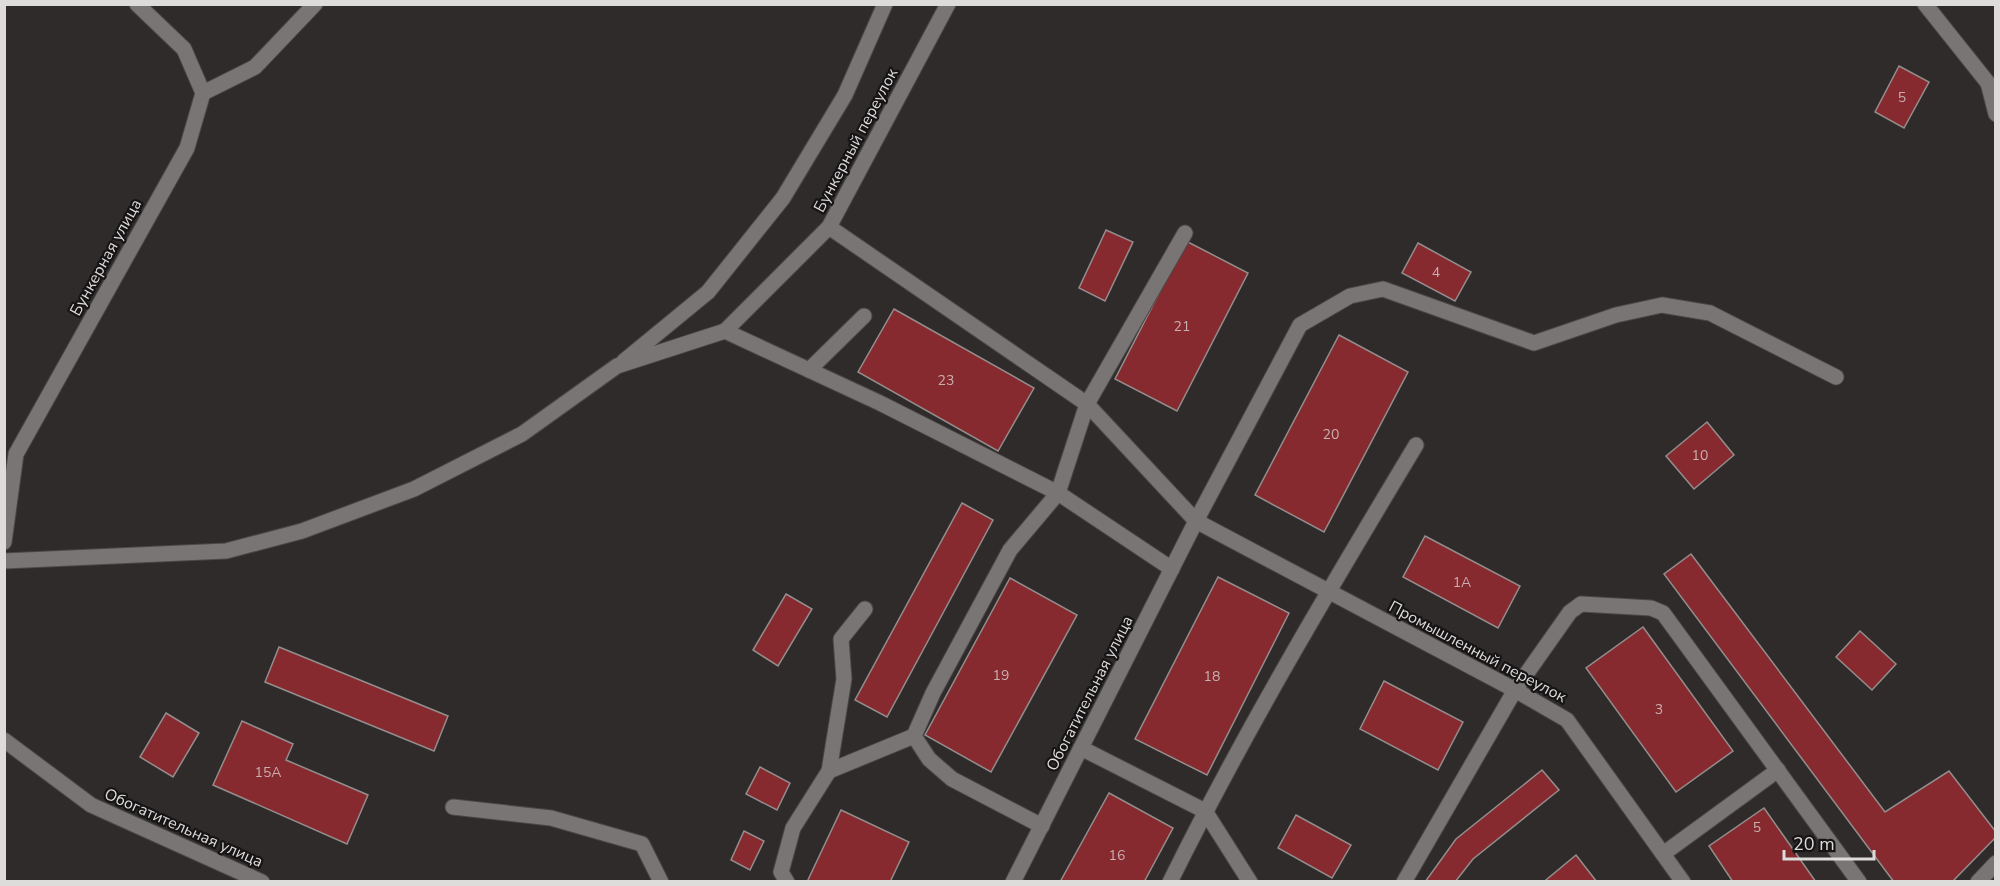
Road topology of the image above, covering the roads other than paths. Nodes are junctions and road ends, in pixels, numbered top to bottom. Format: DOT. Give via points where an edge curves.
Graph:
graph roads {
  1 [pos="137,4"];
  2 [pos="315,4"];
  3 [pos="885,4"];
  4 [pos="948,4"];
  5 [pos="1925,4"];
  6 [pos="1992,88"];
  7 [pos="203,93"];
  8 [pos="1995,114"];
  9 [pos="829,227"];
  10 [pos="1185,233"];
  11 [pos="864,316"];
  12 [pos="725,331"];
  13 [pos="617,366"];
  14 [pos="809,370"];
  15 [pos="1836,377"];
  16 [pos="1087,404"];
  17 [pos="1416,445"];
  18 [pos="1059,493"];
  19 [pos="1196,521"];
  20 [pos="4,542"];
  21 [pos="4,561"];
  22 [pos="1172,569"];
  23 [pos="1328,592"];
  24 [pos="865,609"];
  25 [pos="1515,690"];
  26 [pos="915,736"];
  27 [pos="4,740"];
  28 [pos="1081,748"];
  29 [pos="1778,770"];
  30 [pos="829,771"];
  31 [pos="453,807"];
  32 [pos="1205,811"];
  33 [pos="1042,826"];
  34 [pos="1663,854"];
  35 [pos="1995,862"];
  36 [pos="262,882"];
  37 [pos="661,882"];
  38 [pos="787,882"];
  39 [pos="1013,882"];
  40 [pos="1170,882"];
  41 [pos="1250,882"];
  42 [pos="1404,882"];
  43 [pos="1683,882"];
  44 [pos="1858,882"];
  45 [pos="1978,882"];
  1 -- 7 [label="street" via="184,49"];
  2 -- 7 [label="street" via="255,67"];
  3 -- 13 [label="street" via="845,95 783,198 708,292"];
  4 -- 9 [label="street, Бункерный переулок"];
  5 -- 6 [label="street"];
  6 -- 8 [label="street"];
  7 -- 20 [label="street, Бункерная улица" via="187,148 16,454"];
  9 -- 12 [label="street, Бункерный переулок"];
  9 -- 16 [label="street, Промышленный переулок"];
  10 -- 16 [label="street"];
  11 -- 14 [label="street"];
  12 -- 13 [label="street"];
  12 -- 14 [label="street"];
  13 -- 21 [label="street" via="522,434 414,489 302,531 226,551"];
  14 -- 18 [label="street"];
  15 -- 19 [label="street, Обогатительная улица" via="1710,313 1662,305 1616,315 1534,343 1383,289 1350,296 1300,325"];
  16 -- 18 [label="street"];
  16 -- 19 [label="street, Промышленный переулок"];
  17 -- 23 [label="street"];
  18 -- 22 [label="street"];
  18 -- 26 [label="street" via="1010,550 933,693"];
  19 -- 22 [label="street, Обогатительная улица"];
  19 -- 23 [label="street, Промышленный переулок"];
  22 -- 28 [label="street, Обогатительная улица"];
  23 -- 25 [label="street, Промышленный переулок"];
  23 -- 32 [label="street"];
  24 -- 30 [label="street" via="841,639 844,679"];
  25 -- 29 [label="street" via="1570,612 1581,604 1651,608 1663,613"];
  25 -- 34 [label="street, Промышленный переулок" via="1566,720"];
  25 -- 42 [label="street"];
  26 -- 30 [label="street"];
  26 -- 33 [label="street" via="928,759 952,779"];
  27 -- 36 [label="street, Обогатительная улица" via="91,805"];
  28 -- 32 [label="street"];
  28 -- 33 [label="street, Обогатительная улица"];
  29 -- 34 [label="street"];
  29 -- 44 [label="street"];
  30 -- 38 [label="street" via="793,828 781,872"];
  31 -- 37 [label="street" via="551,818 642,843"];
  32 -- 40 [label="street"];
  32 -- 41 [label="street"];
  33 -- 39 [label="street, Обогатительная улица"];
  34 -- 43 [label="street, Промышленный переулок"];
  35 -- 45 [label="street"];
}
